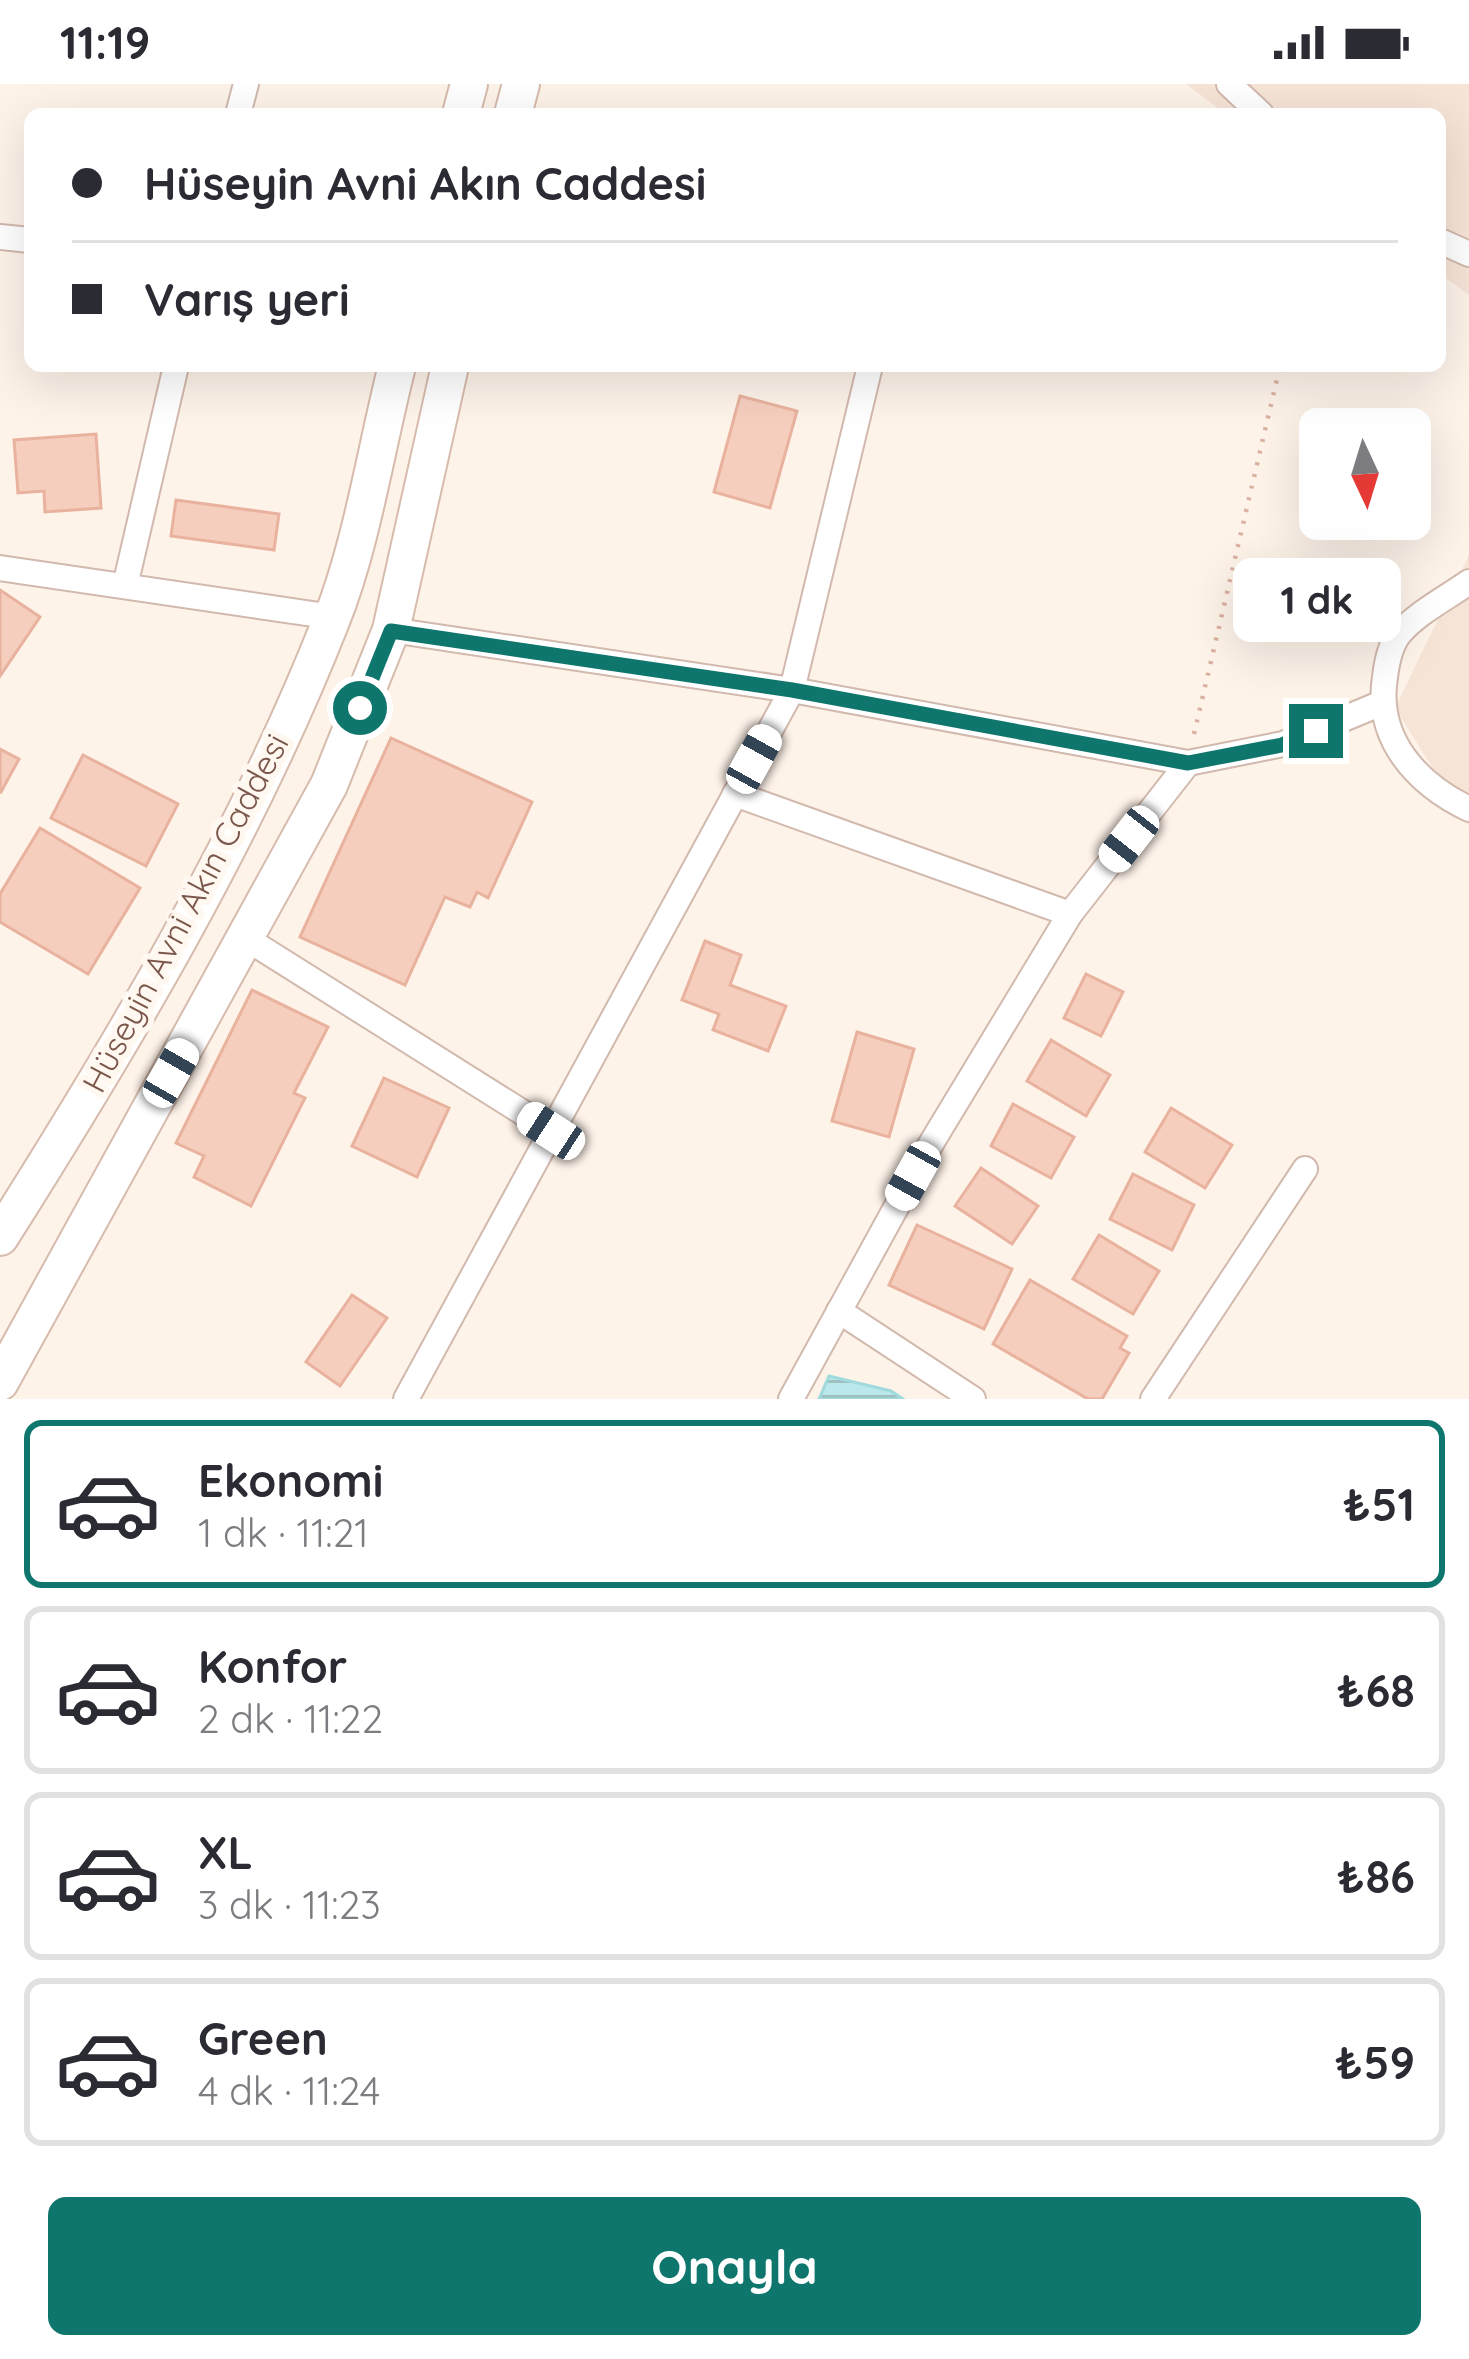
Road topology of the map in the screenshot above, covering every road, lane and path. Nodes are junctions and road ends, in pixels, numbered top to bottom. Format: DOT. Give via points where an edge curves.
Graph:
graph roads {
  1 [pos="1228,84"];
  2 [pos="1254,108"];
  3 [pos="175,372"];
  4 [pos="395,372"];
  5 [pos="449,372"];
  6 [pos="869,372"];
  7 [pos="1279,372"];
  8 [pos="0,568"];
  9 [pos="1469,582"];
  10 [pos="124,586"];
  11 [pos="333,616"];
  12 [pos="391,631"];
  13 [pos="792,690"];
  14 [pos="1382,703"];
  15 [pos="1188,763"];
  16 [pos="735,794"];
  17 [pos="1469,809"];
  18 [pos="1070,914"];
  19 [pos="247,939"];
  20 [pos="551,1131"];
  21 [pos="1305,1168"];
  22 [pos="0,1237"];
  23 [pos="839,1311"];
  24 [pos="0,1382"];
  25 [pos="406,1399"];
  26 [pos="791,1399"];
  27 [pos="973,1399"];
  28 [pos="1153,1399"];
  1 -- 2 [label="street"];
  3 -- 10 [label="street"];
  4 -- 11 [label="main road, Hüseyin Avni Akın Caddesi"];
  5 -- 12 [label="main road, Hüseyin Avni Akın Caddesi"];
  6 -- 13 [label="street"];
  7 -- 15 [label="path"];
  8 -- 10 [label="street"];
  9 -- 14 [label="street" via="1401,632 1389,652"];
  10 -- 11 [label="street"];
  11 -- 22 [label="main road, Hüseyin Avni Akın Caddesi" via="247,811"];
  12 -- 13 [label="street"];
  12 -- 19 [label="main road, Hüseyin Avni Akın Caddesi" via="329,785"];
  13 -- 15 [label="street"];
  13 -- 16 [label="street"];
  14 -- 15 [label="street" via="1282,745"];
  14 -- 17 [label="street" via="1413,771"];
  15 -- 18 [label="street"];
  16 -- 18 [label="street"];
  16 -- 20 [label="street"];
  18 -- 23 [label="street"];
  19 -- 20 [label="street"];
  19 -- 24 [label="main road, Hüseyin Avni Akın Caddesi"];
  20 -- 25 [label="street"];
  21 -- 28 [label="street"];
  23 -- 26 [label="street"];
  23 -- 27 [label="street"];
}
